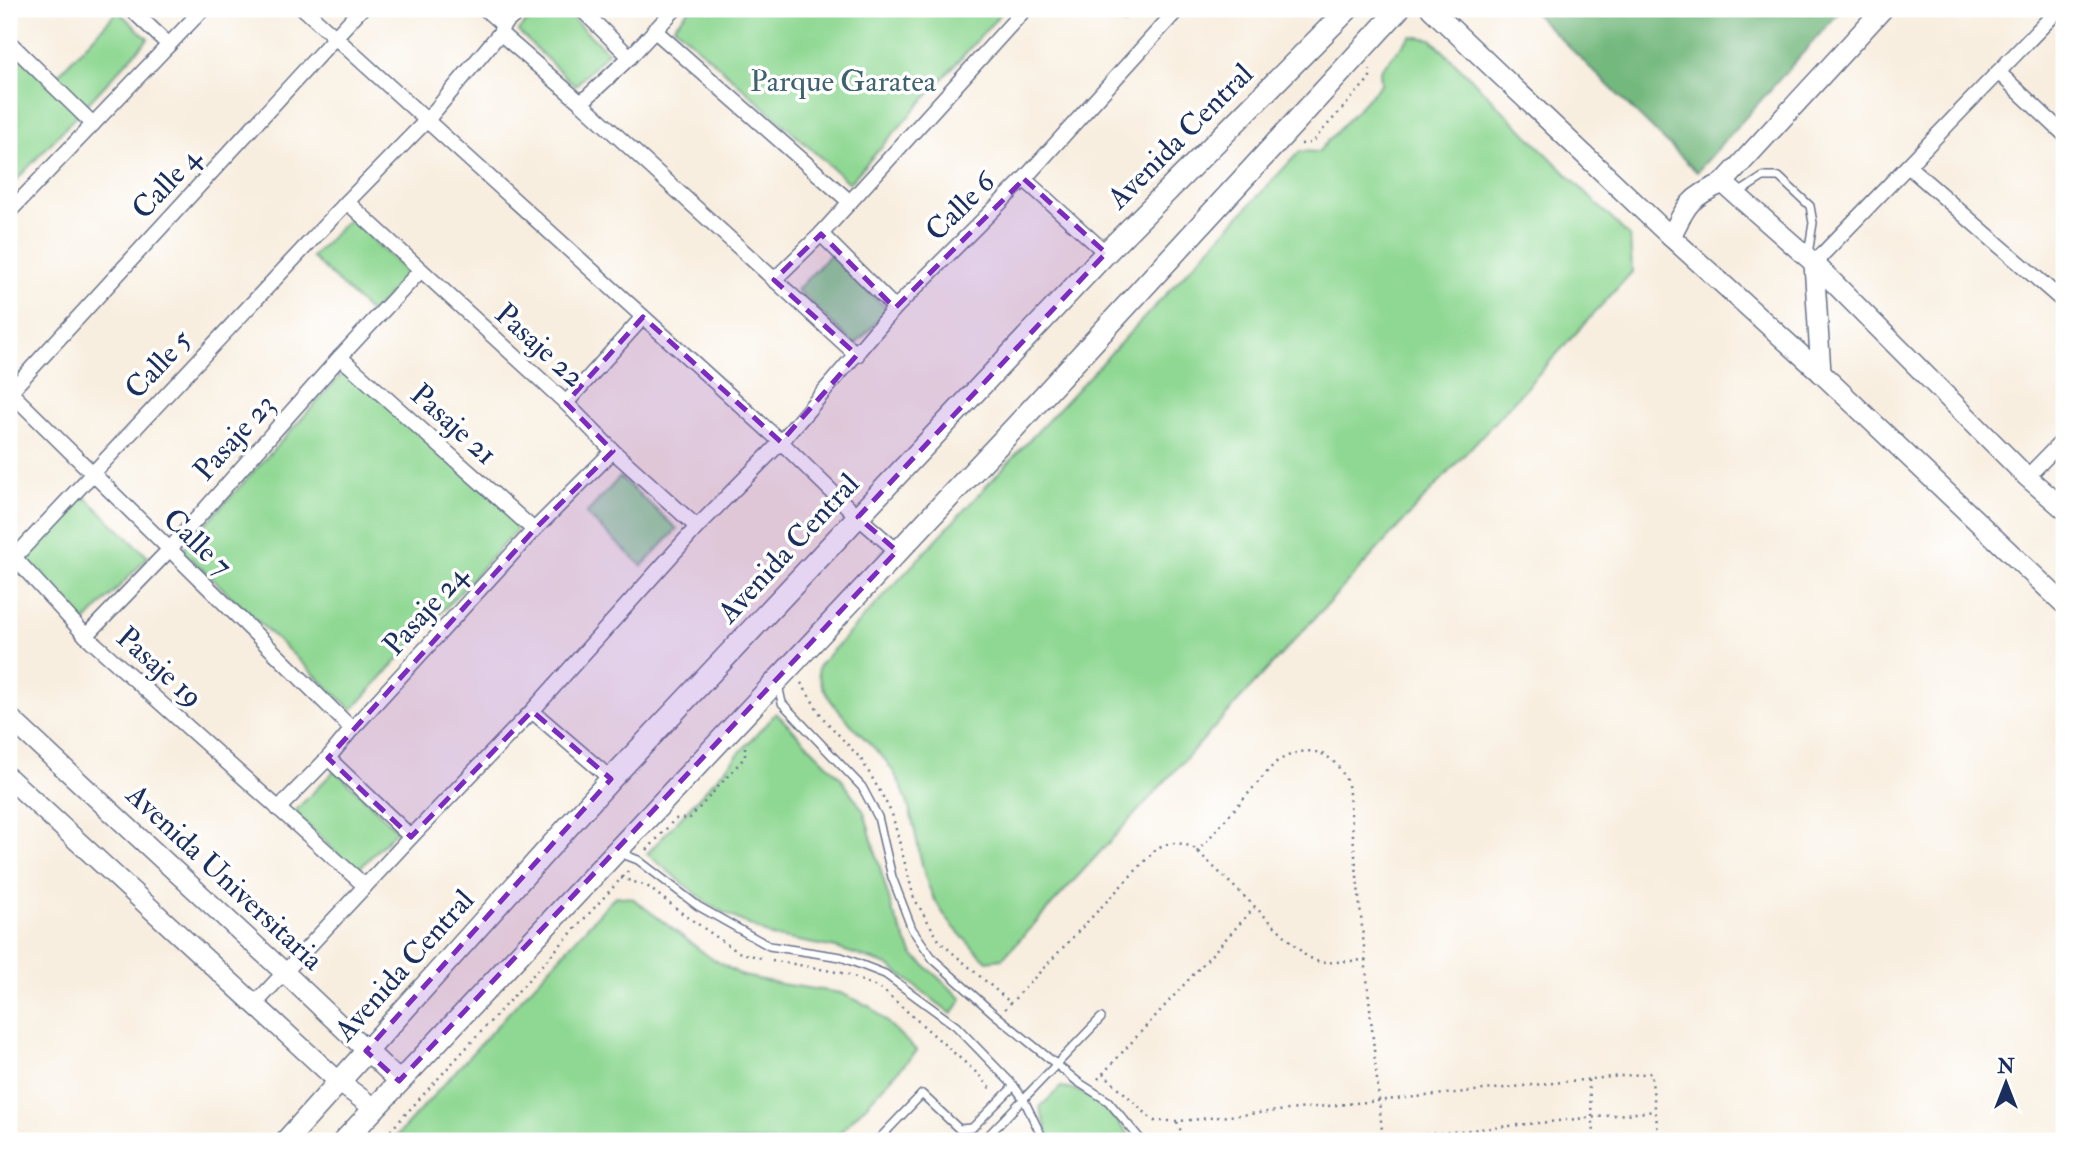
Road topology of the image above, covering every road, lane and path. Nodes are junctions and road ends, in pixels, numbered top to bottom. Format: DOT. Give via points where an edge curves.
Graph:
graph roads {
  1 [pos="131,9"];
  2 [pos="203,9"];
  3 [pos="304,9"];
  4 [pos="361,9"];
  5 [pos="485,9"];
  6 [pos="522,9"];
  7 [pos="581,9"];
  8 [pos="675,9"];
  9 [pos="1025,9"];
  10 [pos="1178,9"];
  11 [pos="1348,9"];
  12 [pos="1399,9"];
  13 [pos="1431,9"];
  14 [pos="1883,9"];
  15 [pos="2061,11"];
  16 [pos="502,29"];
  17 [pos="654,30"];
  18 [pos="335,38"];
  19 [pos="9,42"];
  20 [pos="169,45"];
  21 [pos="630,57"];
  22 [pos="1998,72"];
  23 [pos="581,103"];
  24 [pos="428,119"];
  25 [pos="93,124"];
  26 [pos="2064,134"];
  27 [pos="1908,166"];
  28 [pos="1024,178"];
  29 [pos="1730,188"];
  30 [pos="347,202"];
  31 [pos="850,202"];
  32 [pos="9,212"];
  33 [pos="821,234"];
  34 [pos="1671,237"];
  35 [pos="1106,253"];
  36 [pos="1811,260"];
  37 [pos="420,271"];
  38 [pos="774,280"];
  39 [pos="2064,302"];
  40 [pos="895,308"];
  41 [pos="643,317"];
  42 [pos="857,355"];
  43 [pos="340,357"];
  44 [pos="1821,373"];
  45 [pos="9,392"];
  46 [pos="566,403"];
  47 [pos="2064,439"];
  48 [pos="781,442"];
  49 [pos="614,451"];
  50 [pos="91,474"];
  51 [pos="2027,477"];
  52 [pos="2064,509"];
  53 [pos="858,517"];
  54 [pos="698,527"];
  55 [pos="534,530"];
  56 [pos="169,550"];
  57 [pos="897,551"];
  58 [pos="11,560"];
  59 [pos="2064,604"];
  60 [pos="86,636"];
  61 [pos="776,681"];
  62 [pos="799,681"];
  63 [pos="532,711"];
  64 [pos="9,717"];
  65 [pos="352,729"];
  66 [pos="328,758"];
  67 [pos="9,778"];
  68 [pos="611,779"];
  69 [pos="278,809"];
  70 [pos="411,837"];
  71 [pos="617,852"];
  72 [pos="1198,852"];
  73 [pos="621,878"];
  74 [pos="365,886"];
  75 [pos="1255,907"];
  76 [pos="1365,960"];
  77 [pos="284,972"];
  78 [pos="1011,1003"];
  79 [pos="254,1005"];
  80 [pos="998,1017"];
  81 [pos="1101,1018"];
  82 [pos="366,1051"];
  83 [pos="1056,1064"];
  84 [pos="1103,1073"];
  85 [pos="1588,1080"];
  86 [pos="399,1081"];
  87 [pos="339,1082"];
  88 [pos="1014,1086"];
  89 [pos="1089,1089"];
  90 [pos="1023,1098"];
  91 [pos="1000,1100"];
  92 [pos="1379,1101"];
  93 [pos="374,1108"];
  94 [pos="1655,1111"];
  95 [pos="1592,1118"];
  96 [pos="1177,1121"];
  97 [pos="1383,1140"];
  98 [pos="286,1141"];
  99 [pos="344,1141"];
  100 [pos="877,1141"];
  101 [pos="983,1141"];
  102 [pos="1044,1141"];
  103 [pos="1142,1141"];
  104 [pos="1185,1141"];
  105 [pos="1363,1141"];
  106 [pos="1595,1141"];
  107 [pos="1659,1141"];
  1 -- 20 [label="street"];
  2 -- 20 [label="street"];
  3 -- 18 [label="street"];
  4 -- 18 [label="street, Calle 4"];
  5 -- 16 [label="street"];
  6 -- 16 [label="street, Calle 5"];
  7 -- 21 [label="street"];
  8 -- 17 [label="street"];
  9 -- 31 [label="street"];
  10 -- 28 [label="street, Calle 6"];
  11 -- 35 [label="main road, Avenida Central"];
  12 -- 57 [label="main road"];
  13 -- 34 [label="main road"];
  14 -- 29 [label="main road"];
  15 -- 22 [label="street"];
  16 -- 23 [label="street"];
  16 -- 24 [label="street, Calle 5"];
  17 -- 21 [label="street"];
  17 -- 31 [label="street"];
  18 -- 24 [label="street"];
  18 -- 45 [label="street, Calle 4"];
  19 -- 25 [label="street"];
  20 -- 25 [label="street"];
  21 -- 23 [label="street"];
  22 -- 26 [label="street"];
  22 -- 27 [label="street"];
  23 -- 38 [label="street"];
  24 -- 30 [label="street, Calle 5"];
  24 -- 41 [label="street"];
  25 -- 32 [label="street"];
  27 -- 36 [label="street"];
  27 -- 39 [label="street"];
  28 -- 35 [label="street"];
  28 -- 40 [label="street, Calle 6"];
  29 -- 34 [label="main road" via="1700,192"];
  29 -- 36 [label="main road"];
  29 -- 36 [label="lane" via="1763,177 1779,177 1810,205"];
  30 -- 37 [label="street, Pasaje 22"];
  30 -- 50 [label="street, Calle 5"];
  31 -- 33 [label="street"];
  33 -- 38 [label="street"];
  33 -- 40 [label="street"];
  34 -- 44 [label="main road"];
  35 -- 53 [label="main road, Avenida Central"];
  36 -- 44 [label="main road"];
  36 -- 51 [label="main road"];
  37 -- 43 [label="street, Pasaje 23"];
  37 -- 46 [label="street, Pasaje 22"];
  38 -- 42 [label="street"];
  40 -- 42 [label="street, Calle 6"];
  41 -- 46 [label="street"];
  41 -- 48 [label="street"];
  42 -- 48 [label="street, Calle 6"];
  43 -- 55 [label="street, Pasaje 21"];
  43 -- 56 [label="street, Pasaje 23"];
  44 -- 59 [label="main road"];
  45 -- 50 [label="street, Calle 7"];
  46 -- 49 [label="street, Pasaje 22"];
  47 -- 51 [label="street"];
  48 -- 53 [label="street"];
  48 -- 54 [label="street, Calle 6"];
  49 -- 54 [label="street, Pasaje 22"];
  49 -- 55 [label="street, Pasaje 24"];
  50 -- 56 [label="street, Calle 7"];
  50 -- 58 [label="street, Calle 5"];
  51 -- 52 [label="main road"];
  53 -- 57 [label="street"];
  53 -- 68 [label="main road, Avenida Central"];
  54 -- 63 [label="street, Calle 6"];
  55 -- 65 [label="street, Pasaje 24"];
  56 -- 60 [label="street, Pasaje 23"];
  56 -- 65 [label="street, Calle 7"];
  57 -- 61 [label="main road"];
  58 -- 60 [label="street, Pasaje 19"];
  60 -- 69 [label="street, Pasaje 19"];
  61 -- 71 [label="main road"];
  61 -- 80 [label="lane" via="782,703 862,787 878,817 892,877 912,929 933,960"];
  62 -- 78 [label="path" via="823,718 861,759 881,793 892,814 914,898 940,942"];
  63 -- 68 [label="street"];
  63 -- 70 [label="street, Calle 6"];
  64 -- 77 [label="main road, Avenida Universitaria"];
  65 -- 66 [label="street, Pasaje 24"];
  66 -- 69 [label="street, Pasaje 24"];
  66 -- 70 [label="street"];
  67 -- 79 [label="main road"];
  68 -- 82 [label="main road, Avenida Central"];
  69 -- 74 [label="street, Pasaje 19"];
  70 -- 74 [label="street, Calle 6"];
  71 -- 86 [label="main road"];
  71 -- 88 [label="lane" via="638,860 698,906 769,946 841,957 885,974 956,1026"];
  72 -- 75 [label="path"];
  72 -- 76 [label="path" via="1275,763 1303,750 1332,759 1348,785"];
  72 -- 78 [label="path" via="1169,842 1157,848"];
  73 -- 91 [label="path" via="647,886 738,952 847,974 883,990 979,1075"];
  74 -- 77 [label="street, Calle 6"];
  75 -- 76 [label="path" via="1306,956 1321,962"];
  75 -- 84 [label="path"];
  76 -- 92 [label="path"];
  77 -- 79 [label="street, Calle 6"];
  77 -- 82 [label="main road, Avenida Universitaria"];
  78 -- 80 [label="path"];
  79 -- 87 [label="main road"];
  80 -- 83 [label="lane"];
  81 -- 83 [label="lane"];
  82 -- 86 [label="main road, Avenida Universitaria"];
  82 -- 87 [label="main road, Avenida Central"];
  83 -- 89 [label="lane"];
  83 -- 90 [label="lane"];
  84 -- 89 [label="path"];
  84 -- 96 [label="path" via="1154,1121"];
  85 -- 92 [label="path"];
  85 -- 94 [label="path" via="1651,1073"];
  85 -- 95 [label="path"];
  86 -- 93 [label="main road"];
  87 -- 93 [label="main road"];
  87 -- 98 [label="main road, Avenida Central"];
  88 -- 90 [label="lane"];
  88 -- 91 [label="lane"];
  89 -- 103 [label="lane" via="1108,1101"];
  90 -- 101 [label="lane"];
  90 -- 102 [label="lane"];
  91 -- 100 [label="lane" via="972,1128 959,1129 922,1094"];
  92 -- 96 [label="path"];
  92 -- 97 [label="path"];
  93 -- 99 [label="main road"];
  94 -- 95 [label="path"];
  94 -- 107 [label="path"];
  95 -- 97 [label="path"];
  95 -- 106 [label="path"];
  96 -- 104 [label="path"];
  97 -- 105 [label="path"];
}
